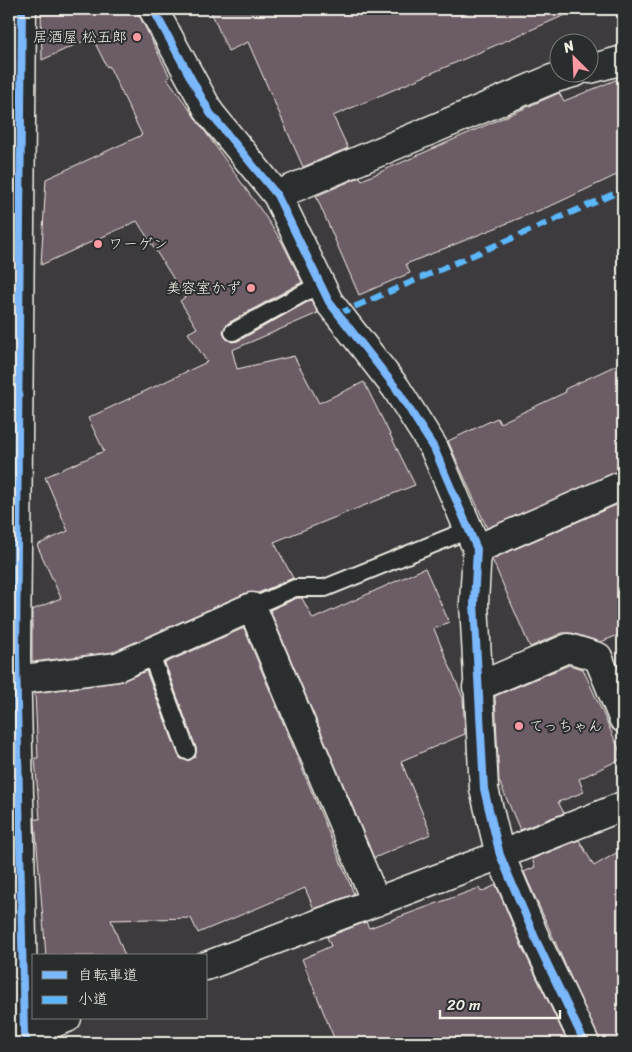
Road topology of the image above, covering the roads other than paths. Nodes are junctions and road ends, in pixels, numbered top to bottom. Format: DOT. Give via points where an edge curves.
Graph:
graph roads {
  1 [pos="22,9"];
  2 [pos="153,9"];
  3 [pos="623,60"];
  4 [pos="600,66"];
  5 [pos="550,80"];
  6 [pos="14,181"];
  7 [pos="277,195"];
  8 [pos="14,278"];
  9 [pos="320,284"];
  10 [pos="233,332"];
  11 [pos="623,485"];
  12 [pos="473,540"];
  13 [pos="252,607"];
  14 [pos="150,652"];
  15 [pos="14,663"];
  16 [pos="477,687"];
  17 [pos="623,718"];
  18 [pos="188,751"];
  19 [pos="623,806"];
  20 [pos="500,855"];
  21 [pos="376,902"];
  22 [pos="208,965"];
  23 [pos="63,1020"];
  24 [pos="20,1039"];
  25 [pos="585,1043"];
  1 -- 6 [label="street"];
  2 -- 7 [label="street" via="210,113"];
  3 -- 4 [label="street"];
  5 -- 7 [label="street"];
  6 -- 8 [label="street"];
  7 -- 9 [label="street"];
  8 -- 15 [label="street"];
  9 -- 10 [label="lane"];
  9 -- 12 [label="street" via="329,302 396,388 434,448"];
  11 -- 12 [label="street"];
  12 -- 13 [label="lane" via="325,588 295,588"];
  12 -- 16 [label="street"];
  13 -- 14 [label="street"];
  13 -- 21 [label="street"];
  14 -- 15 [label="street" via="117,666"];
  14 -- 18 [label="lane"];
  15 -- 24 [label="street"];
  16 -- 17 [label="street" via="568,648 598,657"];
  16 -- 20 [label="street" via="484,789"];
  19 -- 20 [label="street"];
  20 -- 21 [label="street"];
  20 -- 25 [label="street"];
  21 -- 22 [label="street"];
  23 -- 24 [label="street"];
}
